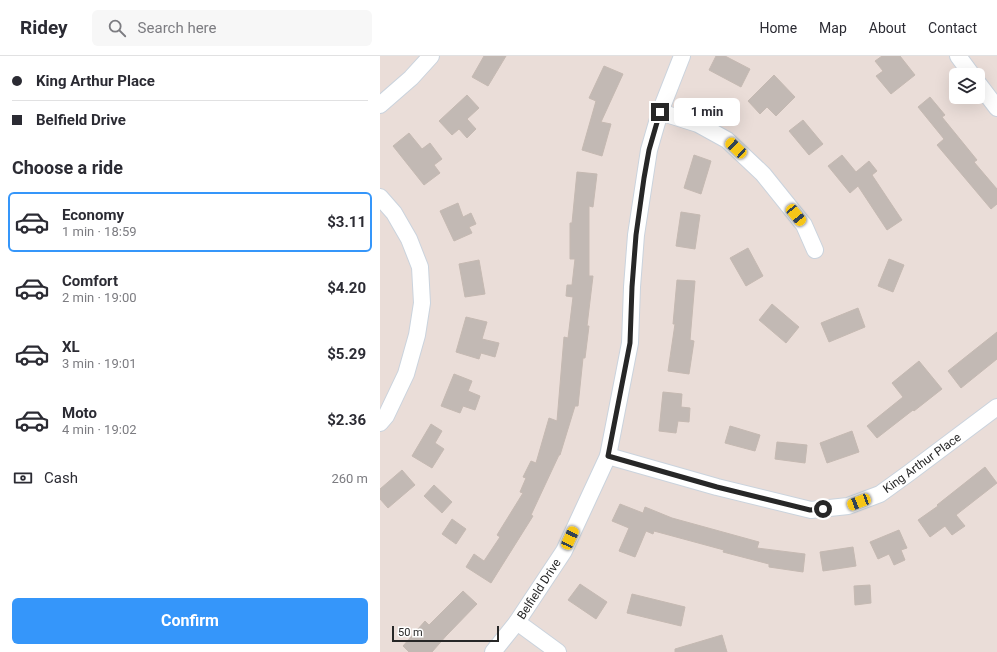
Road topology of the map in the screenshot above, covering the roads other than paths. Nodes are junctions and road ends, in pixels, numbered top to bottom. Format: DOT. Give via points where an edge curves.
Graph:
graph roads {
  1 [pos="431,56"];
  2 [pos="682,56"];
  3 [pos="958,56"];
  4 [pos="967,68"];
  5 [pos="985,92"];
  6 [pos="380,105"];
  7 [pos="997,108"];
  8 [pos="660,112"];
  9 [pos="380,197"];
  10 [pos="815,250"];
  11 [pos="997,408"];
  12 [pos="380,423"];
  13 [pos="608,456"];
  14 [pos="517,622"];
  15 [pos="493,652"];
  16 [pos="558,652"];
  1 -- 6 [label="street" via="411,78"];
  2 -- 8 [label="street, Belfield Drive"];
  3 -- 4 [label="street"];
  5 -- 7 [label="street"];
  8 -- 10 [label="street" via="698,124 727,140 763,174 804,225"];
  8 -- 13 [label="street, Belfield Drive" via="647,158 636,235 630,343"];
  9 -- 12 [label="street" via="394,212 418,260 422,303 417,335 406,374 386,416"];
  11 -- 13 [label="street, King Arthur Place" via="880,494 848,506 810,510"];
  13 -- 14 [label="street, Belfield Drive" via="564,551"];
  14 -- 15 [label="street, Belfield Drive"];
  14 -- 16 [label="street"];
}
